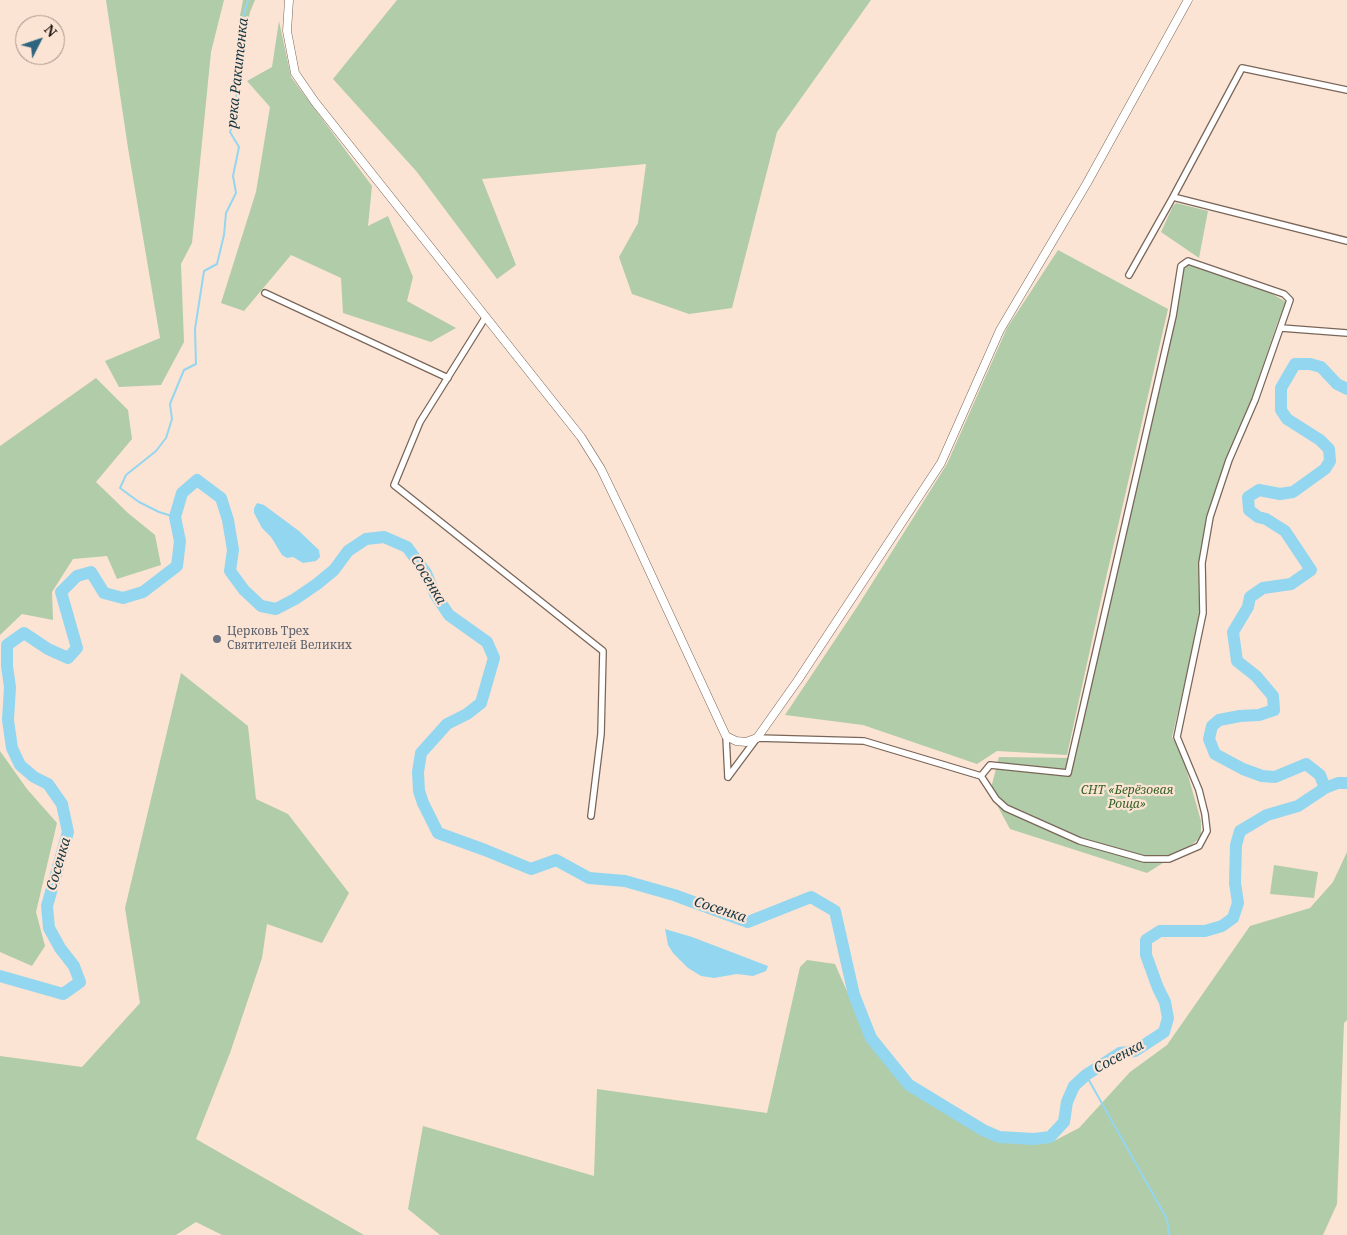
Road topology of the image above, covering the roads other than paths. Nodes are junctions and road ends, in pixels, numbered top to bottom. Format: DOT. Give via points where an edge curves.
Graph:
graph roads {
  1 [pos="289,0"];
  2 [pos="1188,0"];
  3 [pos="1347,90"];
  4 [pos="1173,197"];
  5 [pos="1347,241"];
  6 [pos="1129,275"];
  7 [pos="266,293"];
  8 [pos="485,318"];
  9 [pos="1281,328"];
  10 [pos="1347,333"];
  11 [pos="448,378"];
  12 [pos="726,736"];
  13 [pos="757,738"];
  14 [pos="981,776"];
  15 [pos="591,816"];
  1 -- 8 [label="street" via="287,31 295,73"];
  2 -- 13 [label="street" via="1087,183 1000,330 941,463"];
  3 -- 4 [label="street" via="1242,68"];
  4 -- 5 [label="street"];
  4 -- 6 [label="street"];
  7 -- 11 [label="street"];
  8 -- 11 [label="street"];
  8 -- 12 [label="street" via="581,437 601,469"];
  9 -- 10 [label="street"];
  9 -- 14 [label="street" via="1290,300 1284,294 1188,261 1181,266 1173,316 1068,773 990,765"];
  9 -- 14 [label="street" via="1255,400 1228,460 1210,517 1202,563 1202,613 1177,737 1199,790 1205,814 1207,831 1199,846 1169,859 1144,859 1080,841 1006,808"];
  11 -- 15 [label="street" via="420,422 394,485 603,651 600,734"];
  12 -- 13 [label="street" via="746,742"];
  12 -- 13 [label="street" via="728,777"];
  13 -- 14 [label="street" via="864,741"];
}
